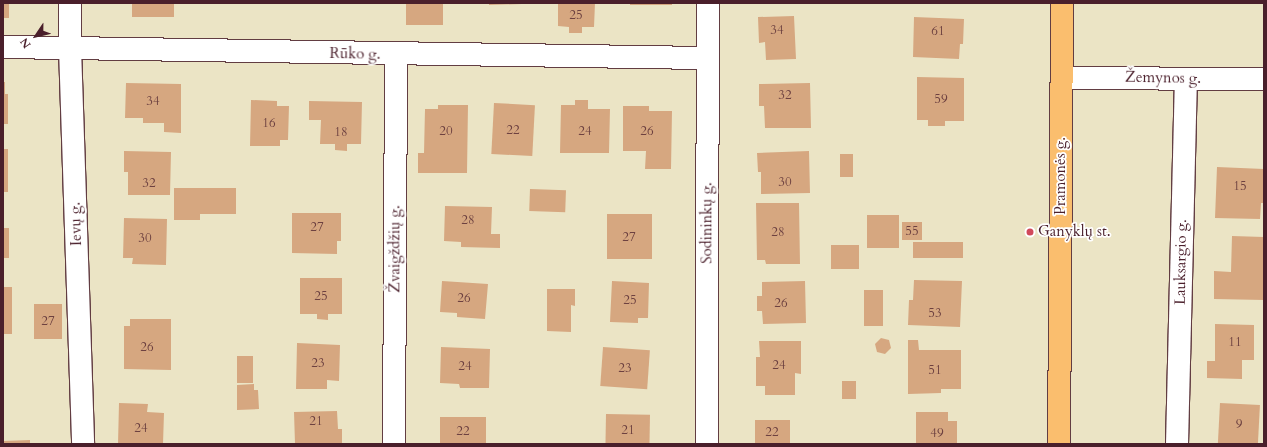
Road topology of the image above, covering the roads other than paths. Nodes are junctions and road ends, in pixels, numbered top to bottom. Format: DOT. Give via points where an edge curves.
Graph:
graph roads {
  1 [pos="70,3"];
  2 [pos="708,3"];
  3 [pos="1062,3"];
  4 [pos="3,48"];
  5 [pos="70,48"];
  6 [pos="396,54"];
  7 [pos="707,58"];
  8 [pos="1062,78"];
  9 [pos="1264,79"];
  10 [pos="1186,80"];
  11 [pos="83,444"];
  12 [pos="394,444"];
  13 [pos="707,444"];
  14 [pos="1059,444"];
  15 [pos="1177,444"];
  1 -- 5 [label="street, Ievų g."];
  2 -- 7 [label="street, Sodininkų g."];
  3 -- 8 [label="main road, Pramonės g."];
  4 -- 5 [label="street, Rūko g."];
  5 -- 6 [label="street, Rūko g."];
  5 -- 11 [label="street, Ievų g."];
  6 -- 7 [label="street, Rūko g."];
  6 -- 12 [label="street, Žvaigždžių g."];
  7 -- 13 [label="street, Sodininkų g."];
  8 -- 10 [label="street, Žemynos g." via="1128,77"];
  8 -- 14 [label="main road, Pramonės g."];
  9 -- 10 [label="street, Žemynos g."];
  10 -- 15 [label="street, Lauksargio g."];
}
